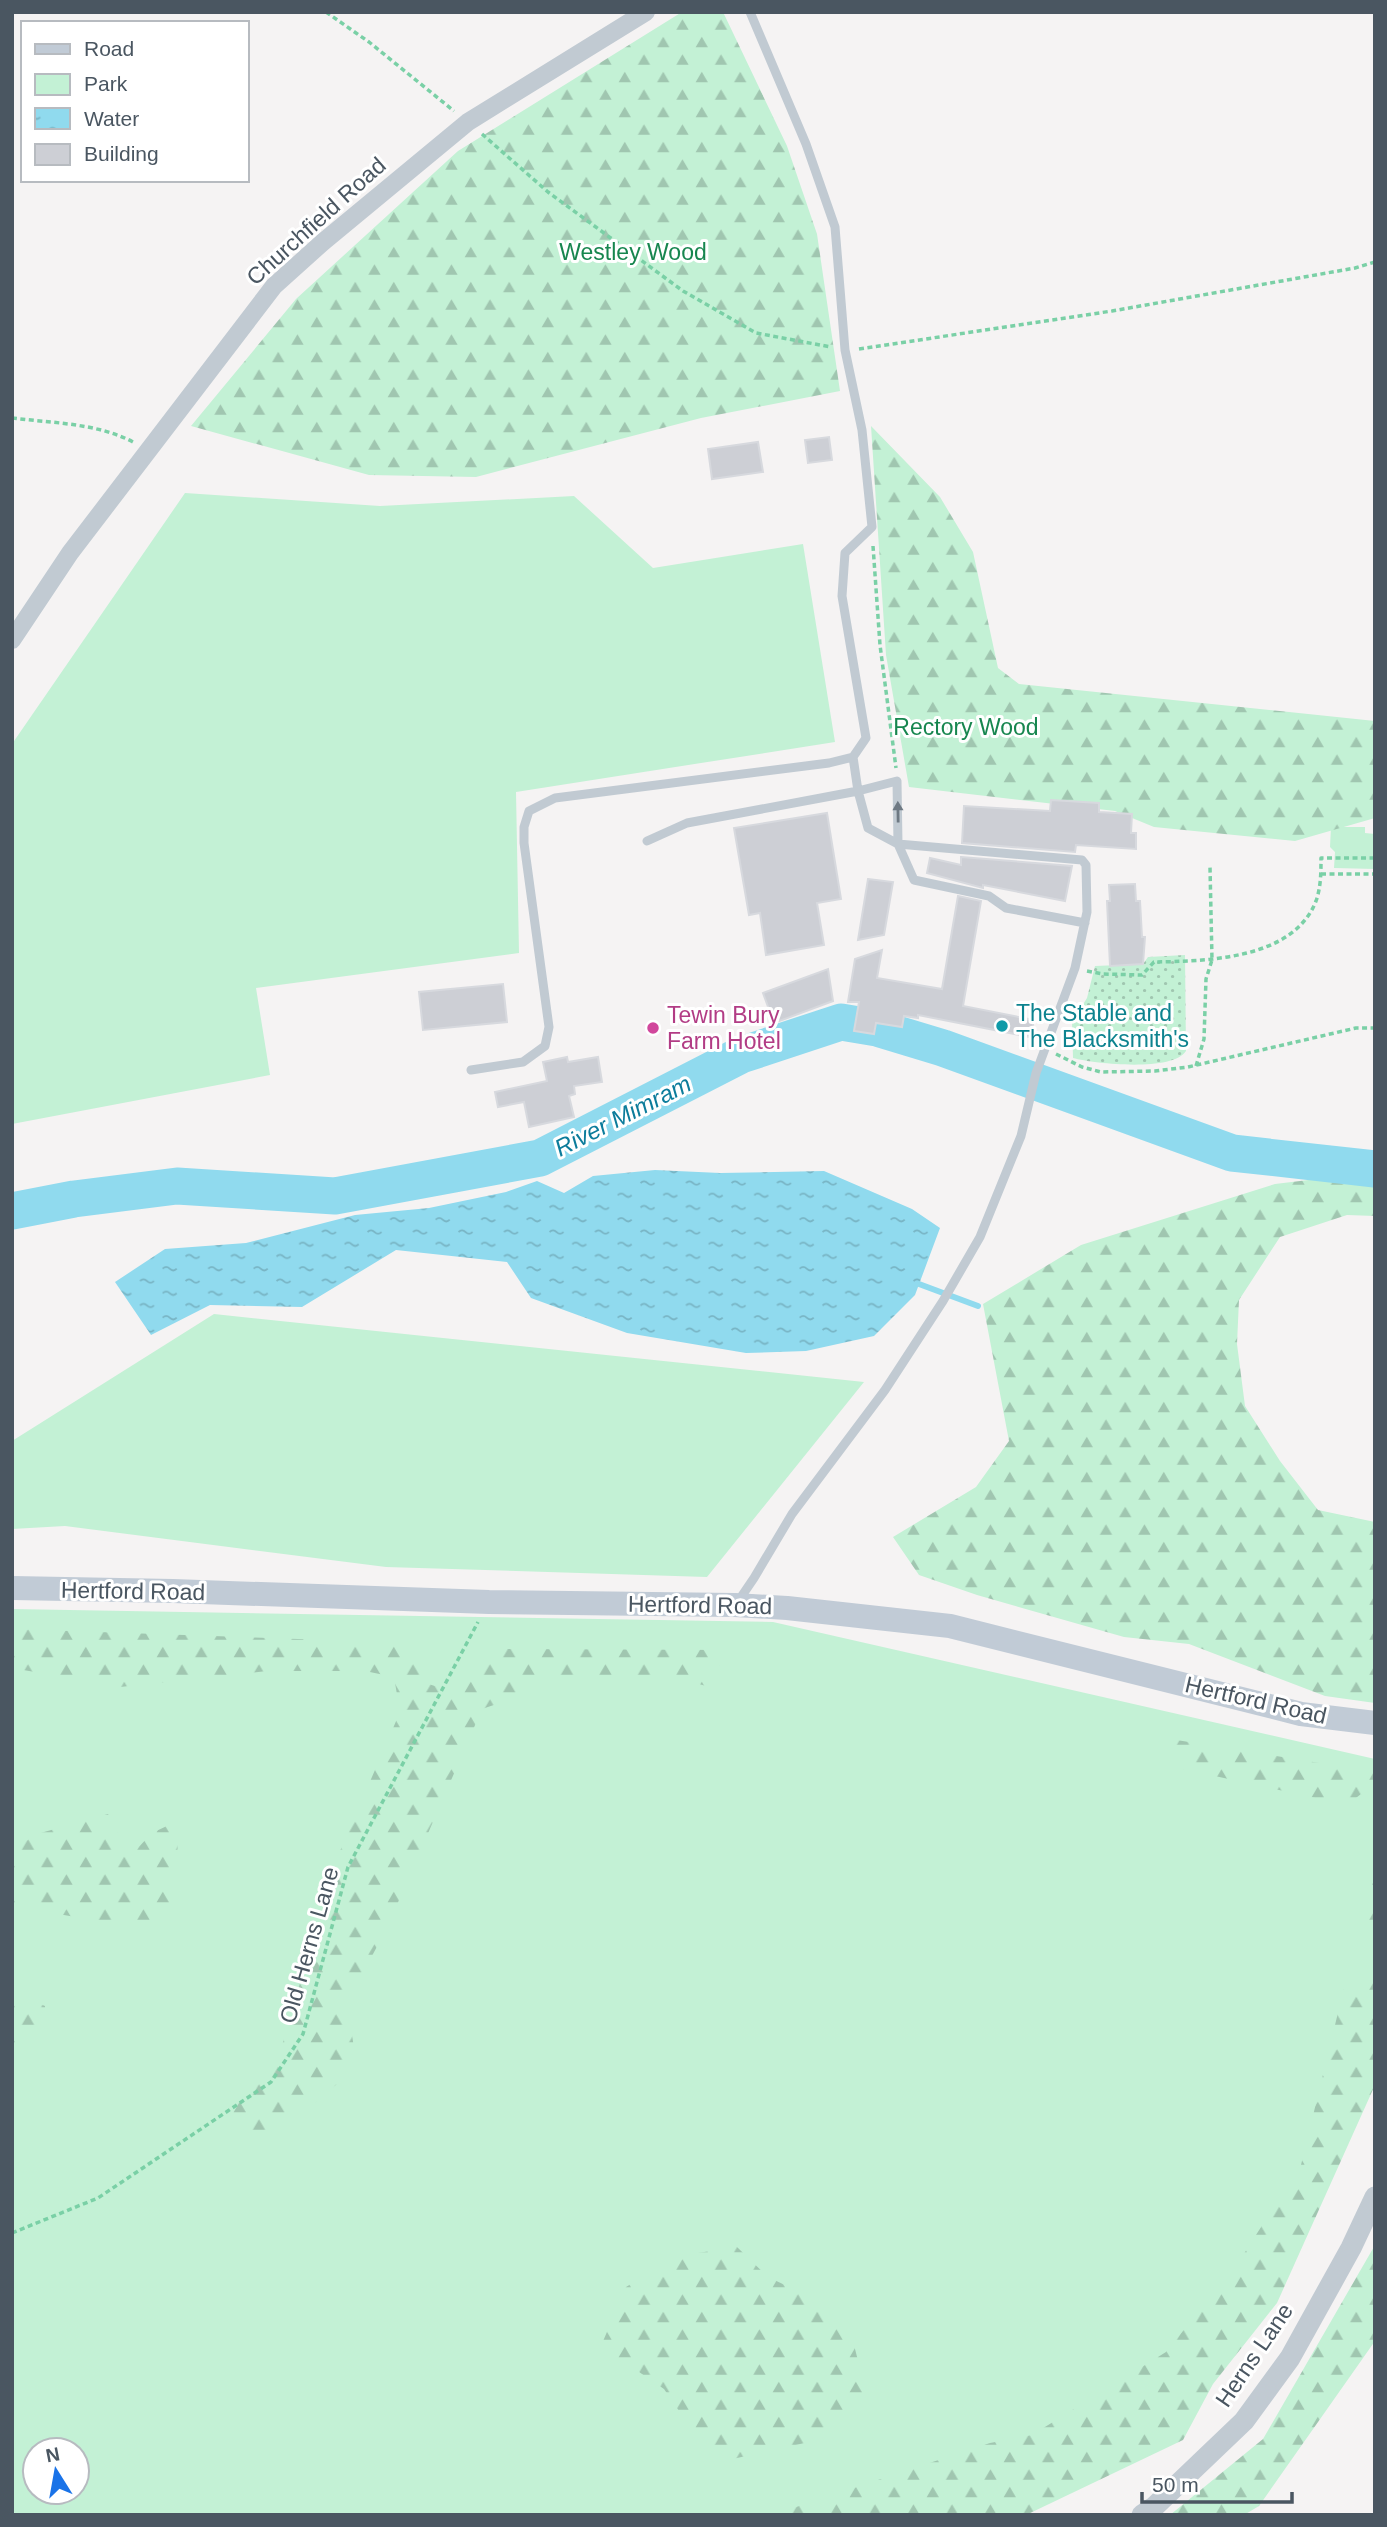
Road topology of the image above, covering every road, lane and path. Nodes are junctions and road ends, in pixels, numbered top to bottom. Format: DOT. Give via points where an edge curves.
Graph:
graph roads {
  1 [pos="326,12"];
  2 [pos="646,12"];
  3 [pos="750,12"];
  4 [pos="468,122"];
  5 [pos="1375,262"];
  6 [pos="845,350"];
  7 [pos="12,418"];
  8 [pos="148,451"];
  9 [pos="872,527"];
  10 [pos="12,640"];
  11 [pos="853,757"];
  12 [pos="897,781"];
  13 [pos="858,792"];
  14 [pos="647,841"];
  15 [pos="898,844"];
  16 [pos="1375,858"];
  17 [pos="1210,867"];
  18 [pos="1321,874"];
  19 [pos="1375,874"];
  20 [pos="1085,923"];
  21 [pos="1212,960"];
  22 [pos="1075,968"];
  23 [pos="1375,1028"];
  24 [pos="1046,1048"];
  25 [pos="1196,1066"];
  26 [pos="471,1070"];
  27 [pos="12,1588"];
  28 [pos="489,1602"];
  29 [pos="735,1605"];
  30 [pos="1375,1723"];
  31 [pos="1375,2197"];
  32 [pos="12,2234"];
  33 [pos="1142,2515"];
  1 -- 4 [label="path"];
  2 -- 4 [label="street, Churchfield Road"];
  3 -- 6 [label="lane" via="806,144 835,228"];
  4 -- 6 [label="path" via="548,192 683,290 757,333"];
  4 -- 8 [label="street, Churchfield Road" via="274,286"];
  5 -- 6 [label="path" via="1112,311"];
  6 -- 9 [label="lane" via="863,430"];
  7 -- 8 [label="path" via="118,434"];
  8 -- 10 [label="street, Churchfield Road"];
  9 -- 11 [label="lane" via="845,554 842,596 866,738"];
  9 -- 12 [label="path" via="880,645"];
  11 -- 13 [label="lane"];
  11 -- 26 [label="lane" via="555,798 529,811 524,843 548,1027 545,1046 523,1062"];
  12 -- 13 [label="lane"];
  15 -- 12 [label="lane, one-way"];
  13 -- 14 [label="lane" via="687,823"];
  13 -- 15 [label="lane" via="868,828"];
  15 -- 20 [label="lane" via="914,880 989,895 1006,908"];
  15 -- 20 [label="lane" via="1082,860 1086,865"];
  16 -- 18 [label="path" via="1321,858"];
  17 -- 21 [label="path"];
  18 -- 19 [label="path"];
  18 -- 21 [label="path" via="1316,902 1294,930 1258,950"];
  20 -- 22 [label="lane"];
  21 -- 22 [label="path" via="1154,962 1142,975"];
  21 -- 25 [label="path" via="1206,979 1204,1040"];
  22 -- 24 [label="lane"];
  23 -- 25 [label="path" via="1356,1028"];
  24 -- 25 [label="path" via="1101,1072"];
  24 -- 29 [label="lane" via="1029,1094 1021,1136 980,1237 885,1390 792,1514"];
  27 -- 28 [label="main road, Hertford Road"];
  28 -- 29 [label="main road, Hertford Road"];
  28 -- 32 [label="path, Old Herns Lane" via="348,1867 303,2035 271,2082 97,2197"];
  29 -- 30 [label="main road, Hertford Road" via="950,1626 1301,1714"];
  31 -- 33 [label="street, Herns Lane" via="1290,2358 1267,2390 1244,2421"];
}
